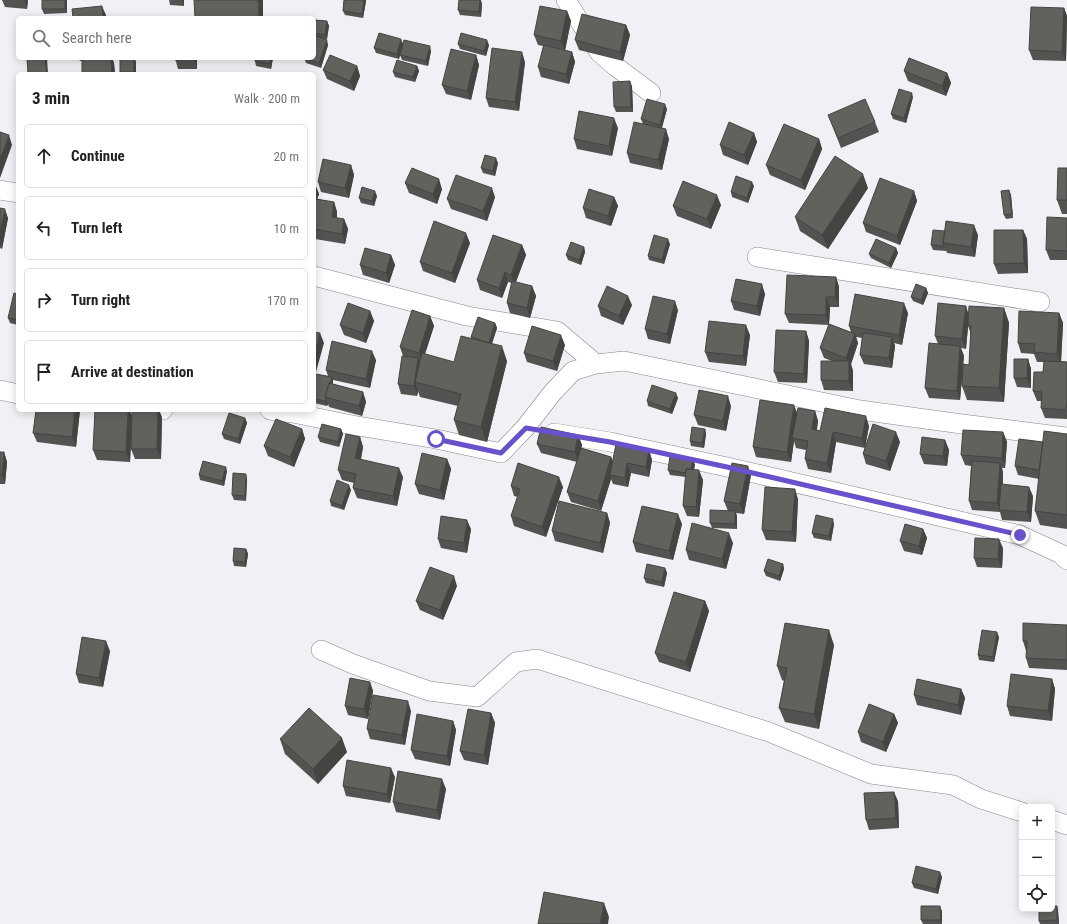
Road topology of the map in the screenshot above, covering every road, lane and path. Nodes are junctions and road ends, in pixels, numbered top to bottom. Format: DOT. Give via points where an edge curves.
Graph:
graph roads {
  1 [pos="566,0"];
  2 [pos="651,93"];
  3 [pos="0,190"];
  4 [pos="16,193"];
  5 [pos="757,257"];
  6 [pos="316,277"];
  7 [pos="1040,302"];
  8 [pos="596,364"];
  9 [pos="0,390"];
  10 [pos="16,394"];
  11 [pos="285,412"];
  12 [pos="526,428"];
  13 [pos="1067,437"];
  14 [pos="1067,560"];
  15 [pos="321,650"];
  16 [pos="1019,811"];
  17 [pos="1055,821"];
  18 [pos="1067,825"];
  1 -- 2 [label="street" via="599,52"];
  3 -- 4 [label="street"];
  5 -- 7 [label="street"];
  6 -- 8 [label="street" via="467,316 557,331"];
  8 -- 12 [label="street" via="573,371 553,392"];
  8 -- 13 [label="street" via="624,361 860,410"];
  9 -- 10 [label="street"];
  11 -- 12 [label="street" via="501,453"];
  12 -- 14 [label="street" via="610,442 727,467 1020,535 1061,554"];
  15 -- 16 [label="street" via="429,691 477,697 516,662 537,659 769,732 871,774 953,785 981,800"];
  17 -- 18 [label="street"];
}
